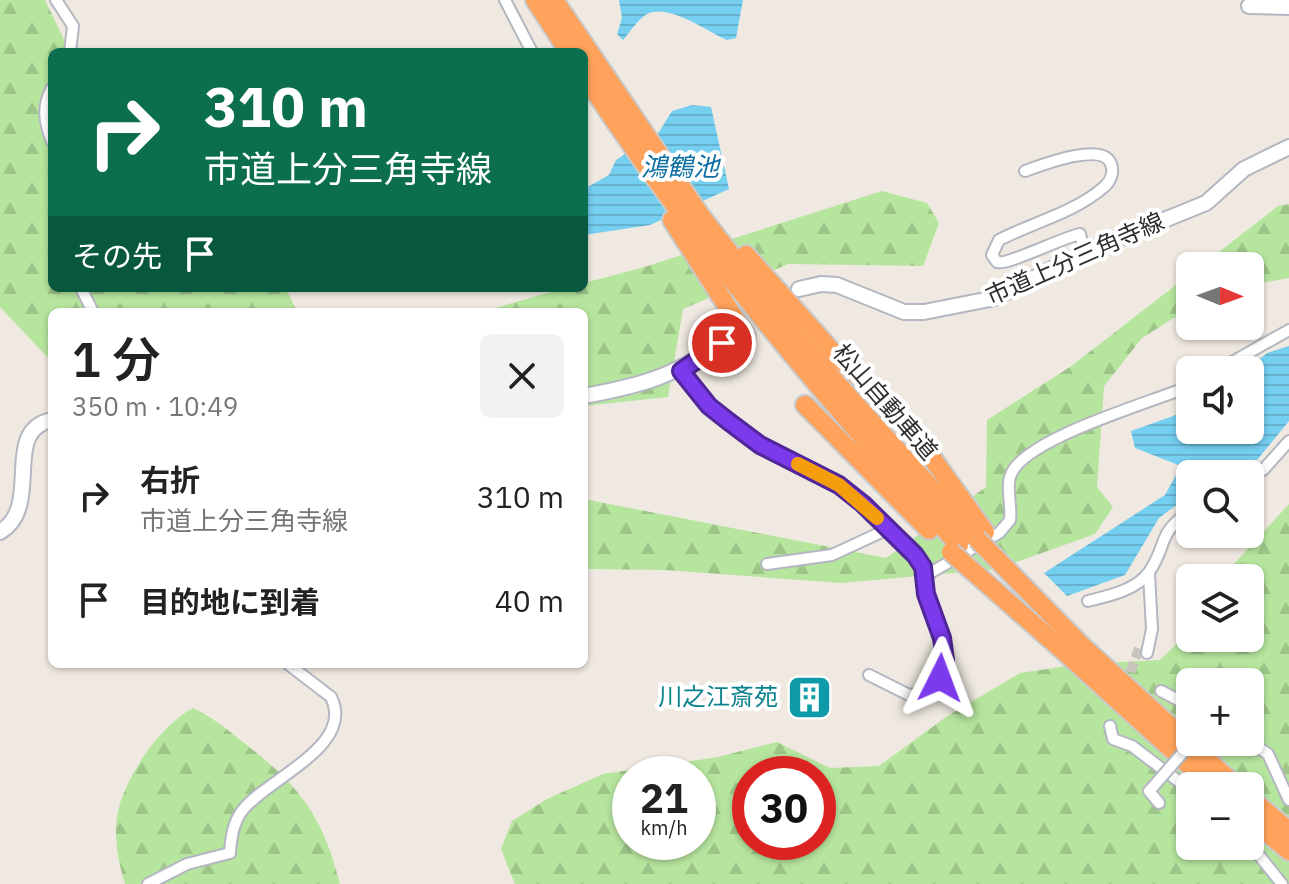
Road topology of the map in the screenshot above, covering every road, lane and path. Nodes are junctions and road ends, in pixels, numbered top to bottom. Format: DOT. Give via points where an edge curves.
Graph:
graph roads {
  1 [pos="56,0"];
  2 [pos="505,0"];
  3 [pos="535,0"];
  4 [pos="554,0"];
  5 [pos="1249,6"];
  6 [pos="1289,7"];
  7 [pos="70,48"];
  8 [pos="530,48"];
  9 [pos="566,48"];
  10 [pos="582,48"];
  11 [pos="588,58"];
  12 [pos="588,80"];
  13 [pos="48,98"];
  14 [pos="48,132"];
  15 [pos="632,132"];
  16 [pos="1289,147"];
  17 [pos="1025,171"];
  18 [pos="692,218"];
  19 [pos="1085,252"];
  20 [pos="799,289"];
  21 [pos="1289,330"];
  22 [pos="746,336"];
  23 [pos="722,343"];
  24 [pos="1243,356"];
  25 [pos="681,371"];
  26 [pos="858,376"];
  27 [pos="1176,391"];
  28 [pos="588,395"];
  29 [pos="805,405"];
  30 [pos="48,421"];
  31 [pos="1289,441"];
  32 [pos="932,458"];
  33 [pos="1264,469"];
  34 [pos="1176,521"];
  35 [pos="888,529"];
  36 [pos="0,532"];
  37 [pos="968,542"];
  38 [pos="767,564"];
  39 [pos="1149,574"];
  40 [pos="925,576"];
  41 [pos="1088,601"];
  42 [pos="1079,648"];
  43 [pos="1143,650"];
  44 [pos="293,668"];
  45 [pos="869,675"];
  46 [pos="1161,691"];
  47 [pos="1176,699"];
  48 [pos="1110,726"];
  49 [pos="1264,751"];
  50 [pos="1180,756"];
  51 [pos="1199,772"];
  52 [pos="1220,772"];
  53 [pos="1176,779"];
  54 [pos="1289,800"];
  55 [pos="1159,803"];
  56 [pos="1264,810"];
  57 [pos="1264,830"];
  58 [pos="1289,831"];
  59 [pos="1289,851"];
  60 [pos="1263,860"];
  61 [pos="148,884"];
  62 [pos="1282,884"];
  1 -- 7 [label="street" via="73,26"];
  2 -- 8 [label="street"];
  3 -- 9 [label="highway"];
  4 -- 10 [label="highway"];
  5 -- 6 [label="street"];
  11 -- 15 [label="highway"];
  12 -- 15 [label="highway"];
  13 -- 14 [label="street"];
  15 -- 18 [label="highway"];
  15 -- 18 [label="highway"];
  16 -- 19 [label="street, 市道上分三角寺線" via="1244,169 1206,203"];
  17 -- 19 [label="street" via="1093,153 1105,155 1112,175 1106,185 1053,218 999,240 992,255 997,262 1011,263 1045,244 1080,234"];
  18 -- 22 [label="highway"];
  18 -- 26 [label="highway"];
  18 -- 37 [label="highway, 松山自動車道" via="779,341"];
  19 -- 20 [label="street, 市道上分三角寺線" via="995,298 924,312 904,312 837,285"];
  21 -- 24 [label="street"];
  23 -- 25 [label="street"];
  25 -- 28 [label="street" via="640,386"];
  25 -- 35 [label="street" via="728,421 760,445 839,485"];
  27 -- 40 [label="street" via="1032,452 1008,479 1010,520 999,533"];
  29 -- 37 [label="highway"];
  30 -- 36 [label="street" via="33,427 22,444 20,508"];
  31 -- 33 [label="street"];
  32 -- 37 [label="highway"];
  34 -- 39 [label="street" via="1168,527"];
  35 -- 38 [label="street" via="832,555"];
  35 -- 40 [label="street" via="915,555"];
  37 -- 42 [label="highway, bridge"];
  37 -- 42 [label="highway"];
  39 -- 41 [label="street" via="1120,593"];
  39 -- 43 [label="street" via="1152,629"];
  40 -- 45 [label="street" via="942,638 945,660 940,678 920,694 909,695"];
  42 -- 51 [label="highway"];
  42 -- 52 [label="highway"];
  44 -- 61 [label="street" via="331,697 336,721 332,733 240,813 230,853 187,864"];
  46 -- 47 [label="street"];
  48 -- 53 [label="street" via="1113,739 1132,746"];
  49 -- 54 [label="street"];
  50 -- 55 [label="street, bridge" via="1149,791"];
  56 -- 58 [label="highway"];
  57 -- 59 [label="highway"];
  60 -- 62 [label="street"];
}
